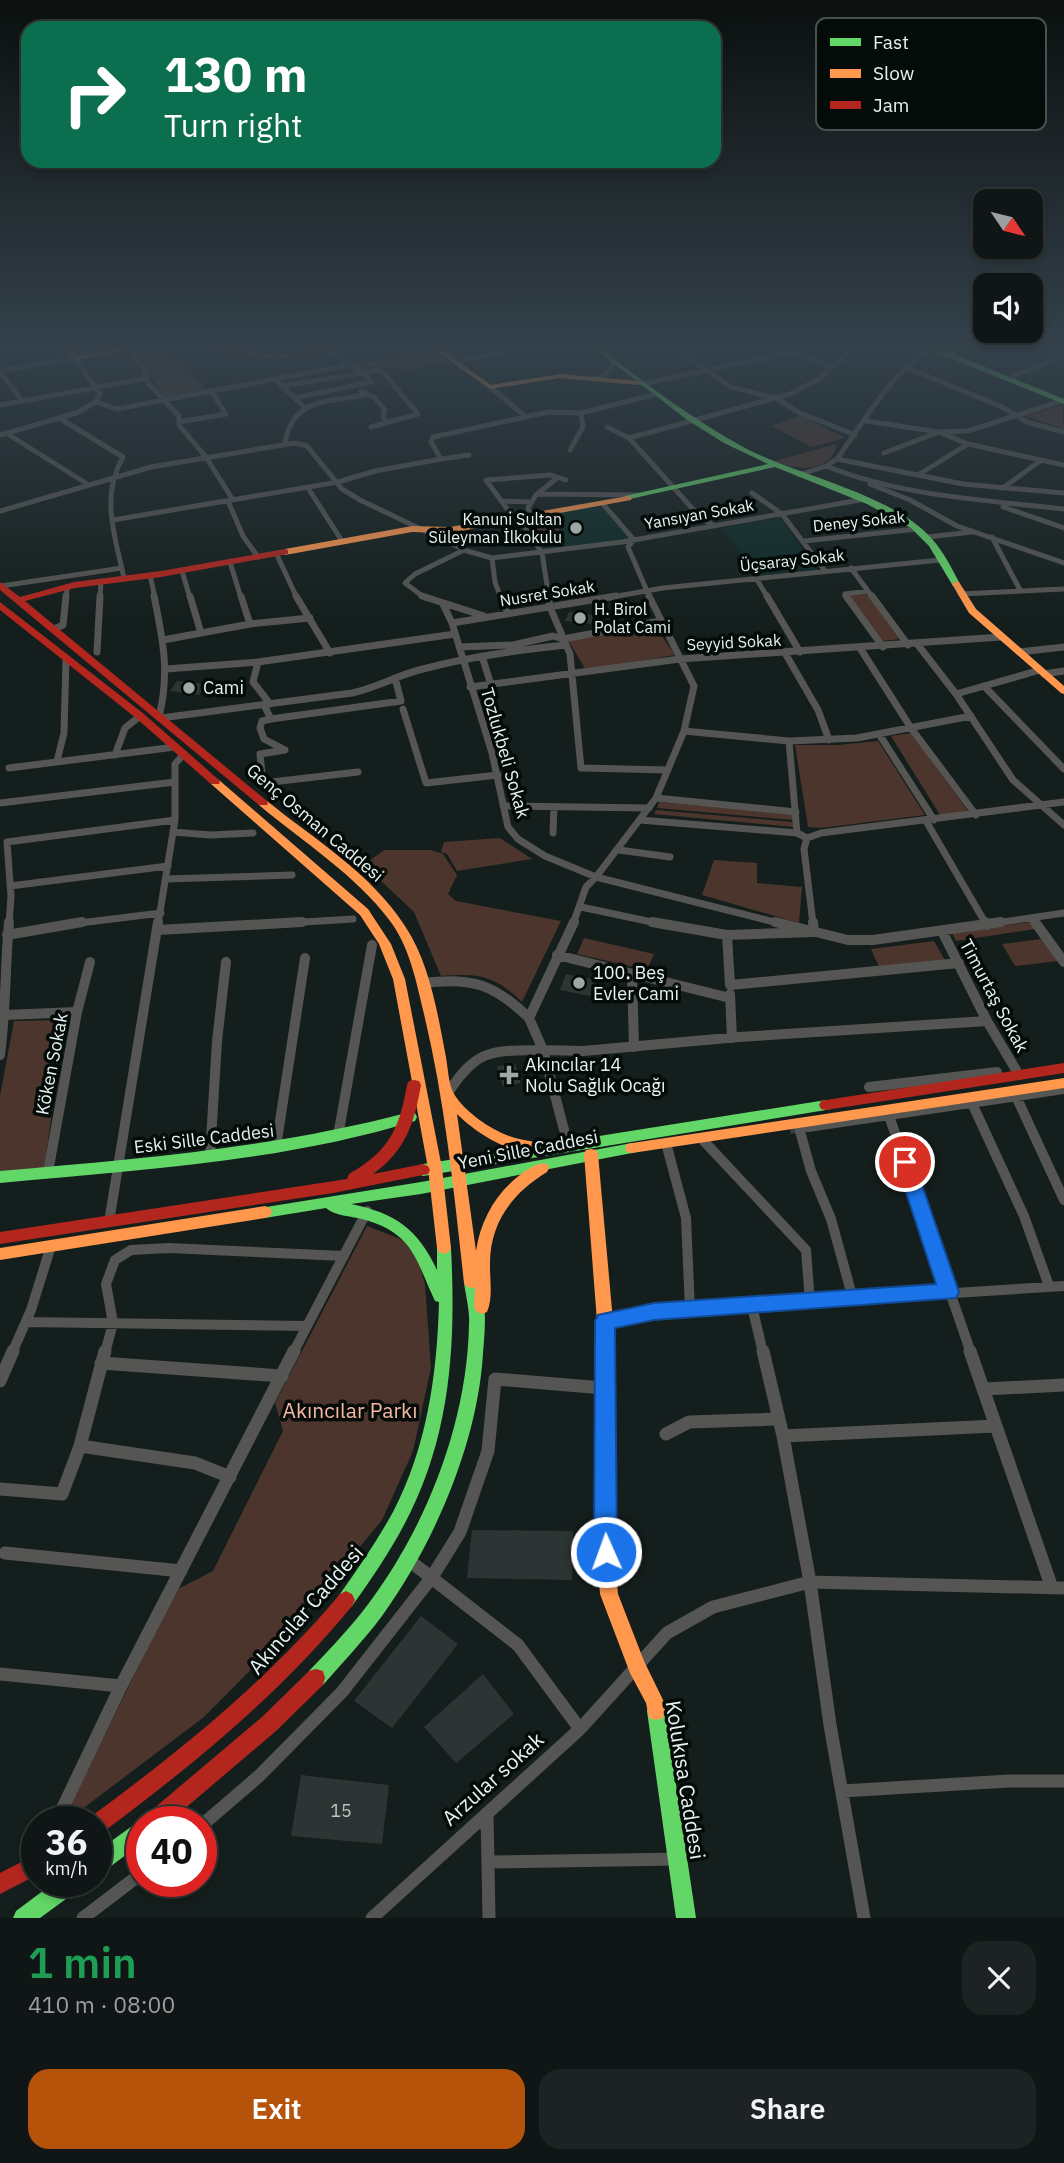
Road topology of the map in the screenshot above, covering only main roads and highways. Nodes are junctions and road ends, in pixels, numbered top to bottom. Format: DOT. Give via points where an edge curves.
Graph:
graph roads {
  1 [pos="725,439"];
  2 [pos="774,465"];
  3 [pos="0,585"];
  4 [pos="19,600"];
  5 [pos="0,604"];
  6 [pos="1064,691"];
  7 [pos="1064,1068"];
  8 [pos="415,1074"];
  9 [pos="1064,1083"];
  10 [pos="447,1094"];
  11 [pos="410,1117"];
  12 [pos="548,1148"];
  13 [pos="591,1154"];
  14 [pos="559,1160"];
  15 [pos="458,1163"];
  16 [pos="434,1167"];
  17 [pos="0,1177"];
  18 [pos="460,1181"];
  19 [pos="438,1185"];
  20 [pos="333,1187"];
  21 [pos="315,1205"];
  22 [pos="0,1238"];
  23 [pos="0,1254"];
  24 [pos="445,1311"];
  25 [pos="477,1324"];
  26 [pos="174,1806"];
  27 [pos="112,1812"];
  28 [pos="126,1842"];
  29 [pos="112,1853"];
  30 [pos="21,1872"];
  31 [pos="0,1884"];
  32 [pos="52,1897"];
  33 [pos="23,1918"];
  34 [pos="686,1918"];
  1 -- 2 [label="main road"];
  2 -- 4 [label="main road" via="603,504 527,511 450,530 412,529 150,575 123,573"];
  2 -- 6 [label="main road" via="888,512 922,533 972,611"];
  3 -- 4 [label="main road, Genç Osman Caddesi"];
  4 -- 10 [label="main road, Genç Osman Caddesi" via="372,894 395,919 423,983"];
  5 -- 8 [label="main road, Genç Osman Caddesi" via="140,716 364,912 391,954"];
  7 -- 12 [label="main road, Yeni Sille Caddesi"];
  8 -- 11 [label="main road"];
  8 -- 16 [label="main road, Genç Osman Caddesi"];
  9 -- 13 [label="main road, Yeni Sille Caddesi" via="799,1127"];
  10 -- 12 [label="main road" via="487,1135 512,1144"];
  10 -- 15 [label="main road, Genç Osman Caddesi"];
  11 -- 17 [label="main road, Eski Sille Caddesi" via="319,1142"];
  11 -- 20 [label="main road" via="393,1150 359,1176"];
  12 -- 15 [label="main road, Yeni Sille Caddesi"];
  13 -- 14 [label="main road, Yeni Sille Caddesi"];
  13 -- 34 [label="main road, Kolukısa Caddesi" via="605,1321 608,1594 655,1702"];
  14 -- 18 [label="main road, Yeni Sille Caddesi"];
  14 -- 25 [label="main road" via="517,1184 493,1210 484,1238"];
  15 -- 16 [label="main road, Yeni Sille Caddesi"];
  15 -- 18 [label="main road, Genç Osman Caddesi"];
  16 -- 19 [label="main road, Genç Osman Caddesi"];
  16 -- 20 [label="main road, Yeni Sille Caddesi"];
  18 -- 19 [label="main road, Yeni Sille Caddesi"];
  18 -- 25 [label="main road"];
  19 -- 21 [label="main road, Yeni Sille Caddesi"];
  19 -- 24 [label="main road, Akıncılar Caddesi"];
  20 -- 22 [label="main road, Yeni Sille Caddesi"];
  21 -- 23 [label="main road, Yeni Sille Caddesi"];
  21 -- 24 [label="main road" via="367,1211 400,1226 418,1242 430,1262"];
  24 -- 27 [label="main road, Akıncılar Caddesi" via="444,1368 425,1461 386,1548 330,1618 238,1714"];
  25 -- 26 [label="main road" via="460,1435 439,1497 378,1606 301,1695"];
  28 -- 29 [label="main road"];
  30 -- 31 [label="main road"];
  32 -- 33 [label="main road"];
}
